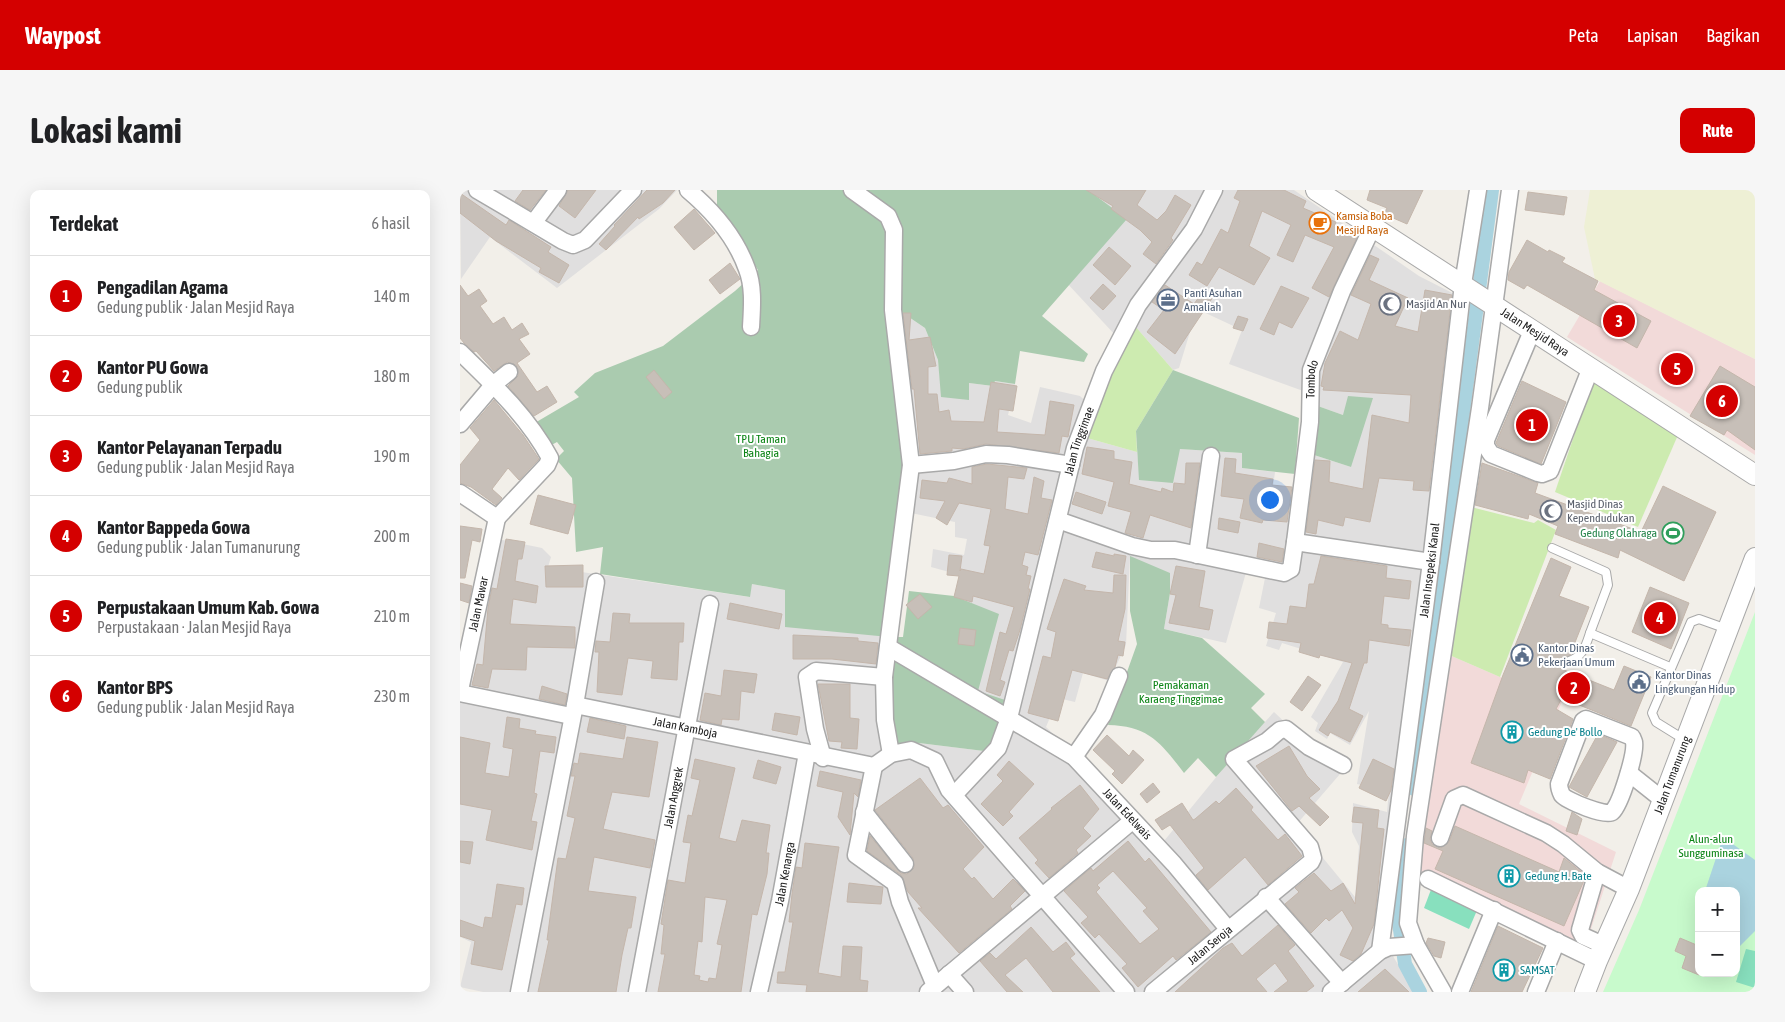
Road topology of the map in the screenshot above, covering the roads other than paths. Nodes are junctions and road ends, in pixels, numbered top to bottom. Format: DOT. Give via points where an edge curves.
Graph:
graph roads {
  1 [pos="477,190"];
  2 [pos="558,190"];
  3 [pos="633,190"];
  4 [pos="688,190"];
  5 [pos="852,190"];
  6 [pos="1214,190"];
  7 [pos="1316,190"];
  8 [pos="1478,190"];
  9 [pos="1510,190"];
  10 [pos="534,222"];
  11 [pos="1372,228"];
  12 [pos="1465,286"];
  13 [pos="1493,304"];
  14 [pos="751,327"];
  15 [pos="1532,331"];
  16 [pos="460,352"];
  17 [pos="1590,370"];
  18 [pos="509,372"];
  19 [pos="494,384"];
  20 [pos="460,424"];
  21 [pos="1212,456"];
  22 [pos="910,465"];
  23 [pos="1071,465"];
  24 [pos="1755,475"];
  25 [pos="460,493"];
  26 [pos="497,518"];
  27 [pos="1058,520"];
  28 [pos="1295,542"];
  29 [pos="1552,548"];
  30 [pos="1197,554"];
  31 [pos="1755,558"];
  32 [pos="1431,562"];
  33 [pos="596,582"];
  34 [pos="710,604"];
  35 [pos="1728,629"];
  36 [pos="1590,633"];
  37 [pos="888,647"];
  38 [pos="1569,661"];
  39 [pos="1670,668"];
  40 [pos="1119,676"];
  41 [pos="884,677"];
  42 [pos="460,692"];
  43 [pos="573,710"];
  44 [pos="1009,718"];
  45 [pos="685,729"];
  46 [pos="1685,740"];
  47 [pos="807,753"];
  48 [pos="891,754"];
  49 [pos="1074,757"];
  50 [pos="823,758"];
  51 [pos="1343,765"];
  52 [pos="874,766"];
  53 [pos="1629,773"];
  54 [pos="954,795"];
  55 [pos="1663,800"];
  56 [pos="864,812"];
  57 [pos="1132,821"];
  58 [pos="1440,838"];
  59 [pos="905,864"];
  60 [pos="1597,872"];
  61 [pos="1428,879"];
  62 [pos="1629,889"];
  63 [pos="1043,896"];
  64 [pos="1266,897"];
  65 [pos="1494,910"];
  66 [pos="1228,929"];
  67 [pos="1557,941"];
  68 [pos="1412,945"];
  69 [pos="1385,949"];
  70 [pos="1600,953"];
  71 [pos="948,974"];
  72 [pos="1336,988"];
  73 [pos="932,989"];
  74 [pos="519,992"];
  75 [pos="637,992"];
  76 [pos="759,992"];
  77 [pos="965,992"];
  78 [pos="1126,992"];
  79 [pos="1153,992"];
  80 [pos="1443,992"];
  81 [pos="1460,992"];
  82 [pos="1536,992"];
  83 [pos="1585,992"];
  1 -- 10 [label="street"];
  2 -- 10 [label="street"];
  3 -- 10 [label="street" via="579,244 563,241"];
  4 -- 14 [label="street" via="706,205 722,226 748,270 752,295"];
  5 -- 22 [label="street" via="888,216 894,230 893,310"];
  6 -- 23 [label="street, Jalan Tinggimae" via="1194,229 1138,305 1104,371"];
  7 -- 11 [label="street, Jalan Mesjid Raya"];
  8 -- 12 [label="street, Jalan Insepeksi Kanal"];
  9 -- 13 [label="street"];
  11 -- 12 [label="street, Jalan Mesjid Raya"];
  11 -- 28 [label="street, Tombolo" via="1342,290 1311,370 1310,422"];
  12 -- 13 [label="street, Jalan Mesjid Raya"];
  12 -- 32 [label="street, Jalan Insepeksi Kanal"];
  13 -- 15 [label="street, Jalan Mesjid Raya"];
  13 -- 68 [label="street" via="1415,836 1408,923"];
  15 -- 17 [label="street, Jalan Mesjid Raya"];
  15 -- 17 [label="street" via="1486,440 1491,454 1538,473 1550,470"];
  16 -- 19 [label="street"];
  17 -- 24 [label="street, Jalan Mesjid Raya"];
  18 -- 19 [label="street"];
  19 -- 20 [label="street"];
  19 -- 26 [label="street" via="550,458"];
  21 -- 30 [label="street"];
  22 -- 23 [label="street" via="986,454"];
  22 -- 37 [label="street"];
  23 -- 27 [label="street, Jalan Tinggimae"];
  25 -- 26 [label="street"];
  26 -- 42 [label="street, Jalan Mawar"];
  27 -- 30 [label="street" via="1132,546"];
  27 -- 44 [label="street, Jalan Tinggimae"];
  28 -- 30 [label="street, Tombolo" via="1291,569 1287,573"];
  28 -- 32 [label="street"];
  29 -- 36 [label="lane" via="1606,572 1608,585"];
  31 -- 35 [label="street, Jalan Tumanurung"];
  32 -- 69 [label="street, Jalan Insepeksi Kanal"];
  33 -- 43 [label="street"];
  34 -- 45 [label="street, Jalan Anggrek"];
  35 -- 39 [label="lane" via="1699,619 1691,622"];
  35 -- 46 [label="street, Jalan Tumanurung"];
  36 -- 38 [label="lane" via="1584,651"];
  36 -- 39 [label="lane"];
  37 -- 41 [label="street"];
  37 -- 44 [label="street, Jalan Edelwais"];
  39 -- 46 [label="lane" via="1652,716"];
  40 -- 49 [label="street" via="1103,715"];
  41 -- 48 [label="street" via="885,720"];
  41 -- 50 [label="street" via="816,671 807,677"];
  42 -- 43 [label="street, Jalan Kamboja"];
  43 -- 45 [label="street, Jalan Kamboja"];
  43 -- 74 [label="street"];
  44 -- 49 [label="street, Jalan Edelwais"];
  44 -- 54 [label="street, Jalan Tinggimae" via="998,748"];
  45 -- 47 [label="street, Jalan Kamboja"];
  45 -- 75 [label="street, Jalan Anggrek"];
  46 -- 55 [label="street, Jalan Tumanurung"];
  47 -- 50 [label="street, Jalan Kamboja"];
  47 -- 76 [label="street, Jalan Kenanga" via="780,901"];
  48 -- 52 [label="street"];
  48 -- 54 [label="street" via="911,750 935,761"];
  49 -- 57 [label="street, Jalan Edelwais"];
  50 -- 52 [label="street, Jalan Kamboja"];
  51 -- 64 [label="street, Jalan Seroja" via="1308,747 1286,728 1234,759 1313,853 1311,862"];
  52 -- 56 [label="street"];
  53 -- 53 [label="street" via="1635,749 1632,737 1586,719 1559,784 1560,791 1564,797 1607,814 1614,810"];
  53 -- 55 [label="street"];
  54 -- 63 [label="street"];
  55 -- 62 [label="street, Jalan Tumanurung"];
  56 -- 59 [label="street"];
  56 -- 73 [label="street" via="856,855 895,882"];
  57 -- 63 [label="street"];
  57 -- 66 [label="street, Jalan Edelwais" via="1174,864"];
  58 -- 60 [label="street" via="1454,799 1463,795 1546,833"];
  60 -- 62 [label="street"];
  60 -- 70 [label="street" via="1580,930"];
  61 -- 65 [label="street"];
  62 -- 70 [label="street, Jalan Tumanurung"];
  63 -- 71 [label="street"];
  63 -- 78 [label="street"];
  64 -- 66 [label="street, Jalan Seroja"];
  64 -- 72 [label="street"];
  65 -- 67 [label="street"];
  65 -- 81 [label="street"];
  66 -- 79 [label="street, Jalan Seroja"];
  67 -- 70 [label="street"];
  67 -- 82 [label="street"];
  68 -- 69 [label="street"];
  68 -- 80 [label="street"];
  69 -- 72 [label="street"];
  70 -- 83 [label="street, Jalan Tumanurung"];
  71 -- 73 [label="street"];
  71 -- 77 [label="street"];
}
